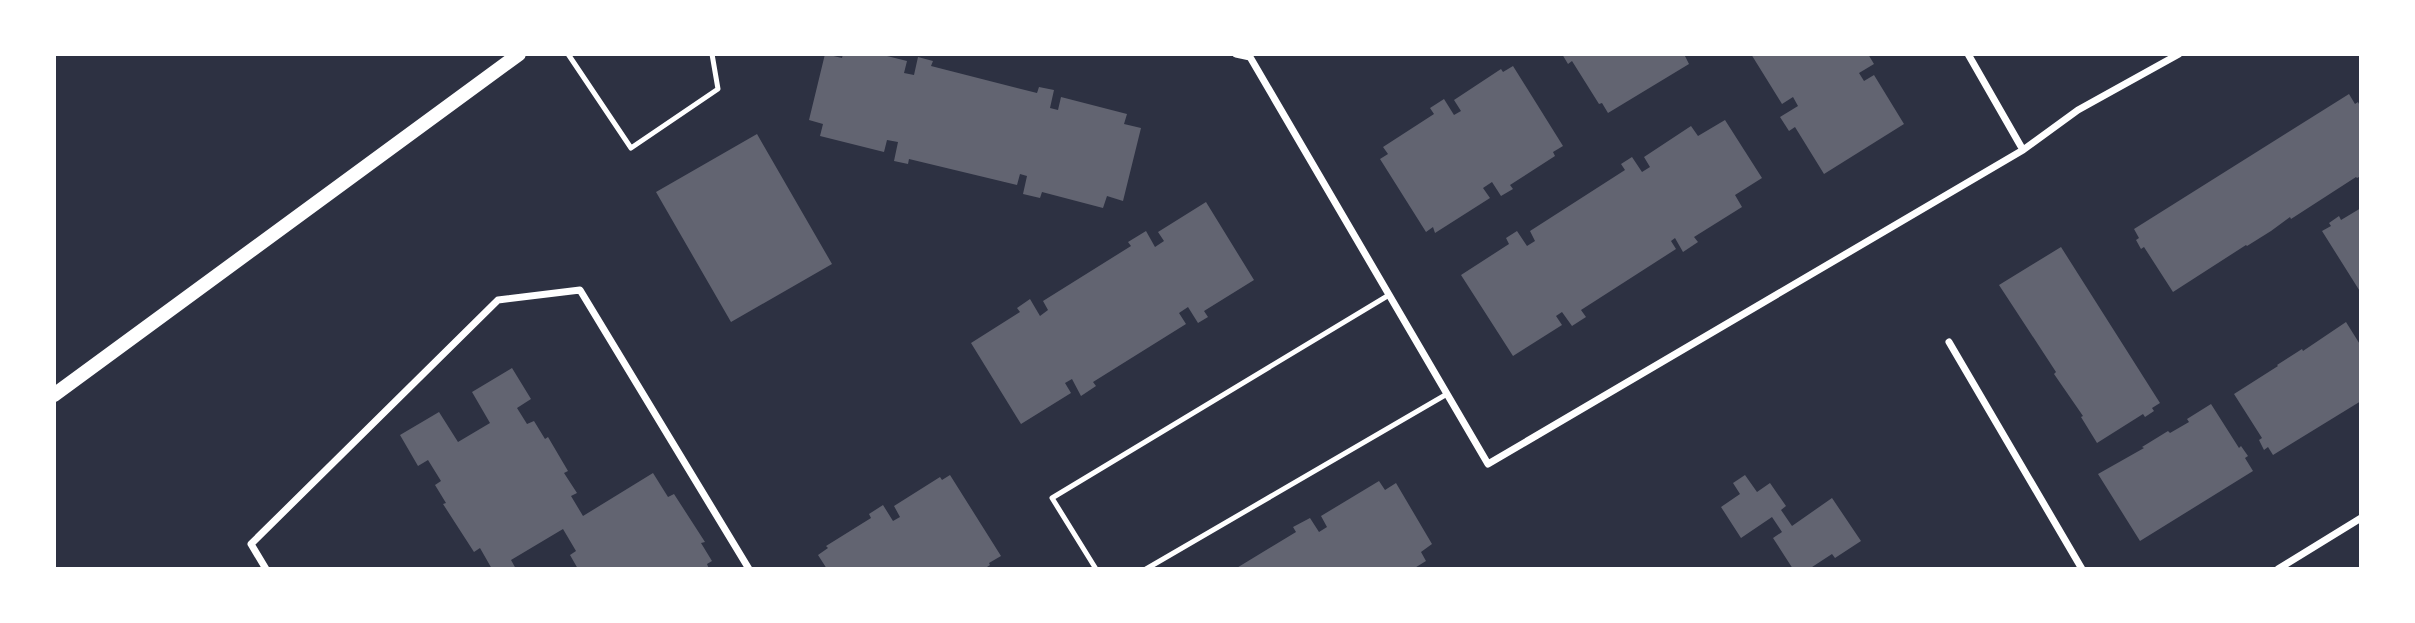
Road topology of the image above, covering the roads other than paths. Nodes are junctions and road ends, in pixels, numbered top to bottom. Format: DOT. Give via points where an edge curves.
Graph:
graph roads {
  1 [pos="519,54"];
  2 [pos="568,54"];
  3 [pos="712,54"];
  4 [pos="1236,54"];
  5 [pos="1968,54"];
  6 [pos="2179,54"];
  7 [pos="1251,56"];
  8 [pos="2023,150"];
  9 [pos="1389,295"];
  10 [pos="1949,342"];
  11 [pos="1447,394"];
  12 [pos="54,395"];
  13 [pos="2361,518"];
  14 [pos="266,569"];
  15 [pos="749,569"];
  16 [pos="1096,569"];
  17 [pos="1146,569"];
  18 [pos="2082,569"];
  19 [pos="2278,569"];
  1 -- 12 [label="main road"];
  2 -- 3 [label="lane" via="631,148 718,89"];
  4 -- 7 [label="street"];
  5 -- 8 [label="street"];
  6 -- 8 [label="street" via="2078,110"];
  7 -- 9 [label="street"];
  8 -- 11 [label="street" via="1488,464"];
  9 -- 11 [label="street"];
  9 -- 16 [label="lane" via="1052,498"];
  10 -- 18 [label="street"];
  11 -- 17 [label="lane"];
  13 -- 19 [label="street"];
  14 -- 15 [label="street" via="251,544 498,300 580,290"];
}
